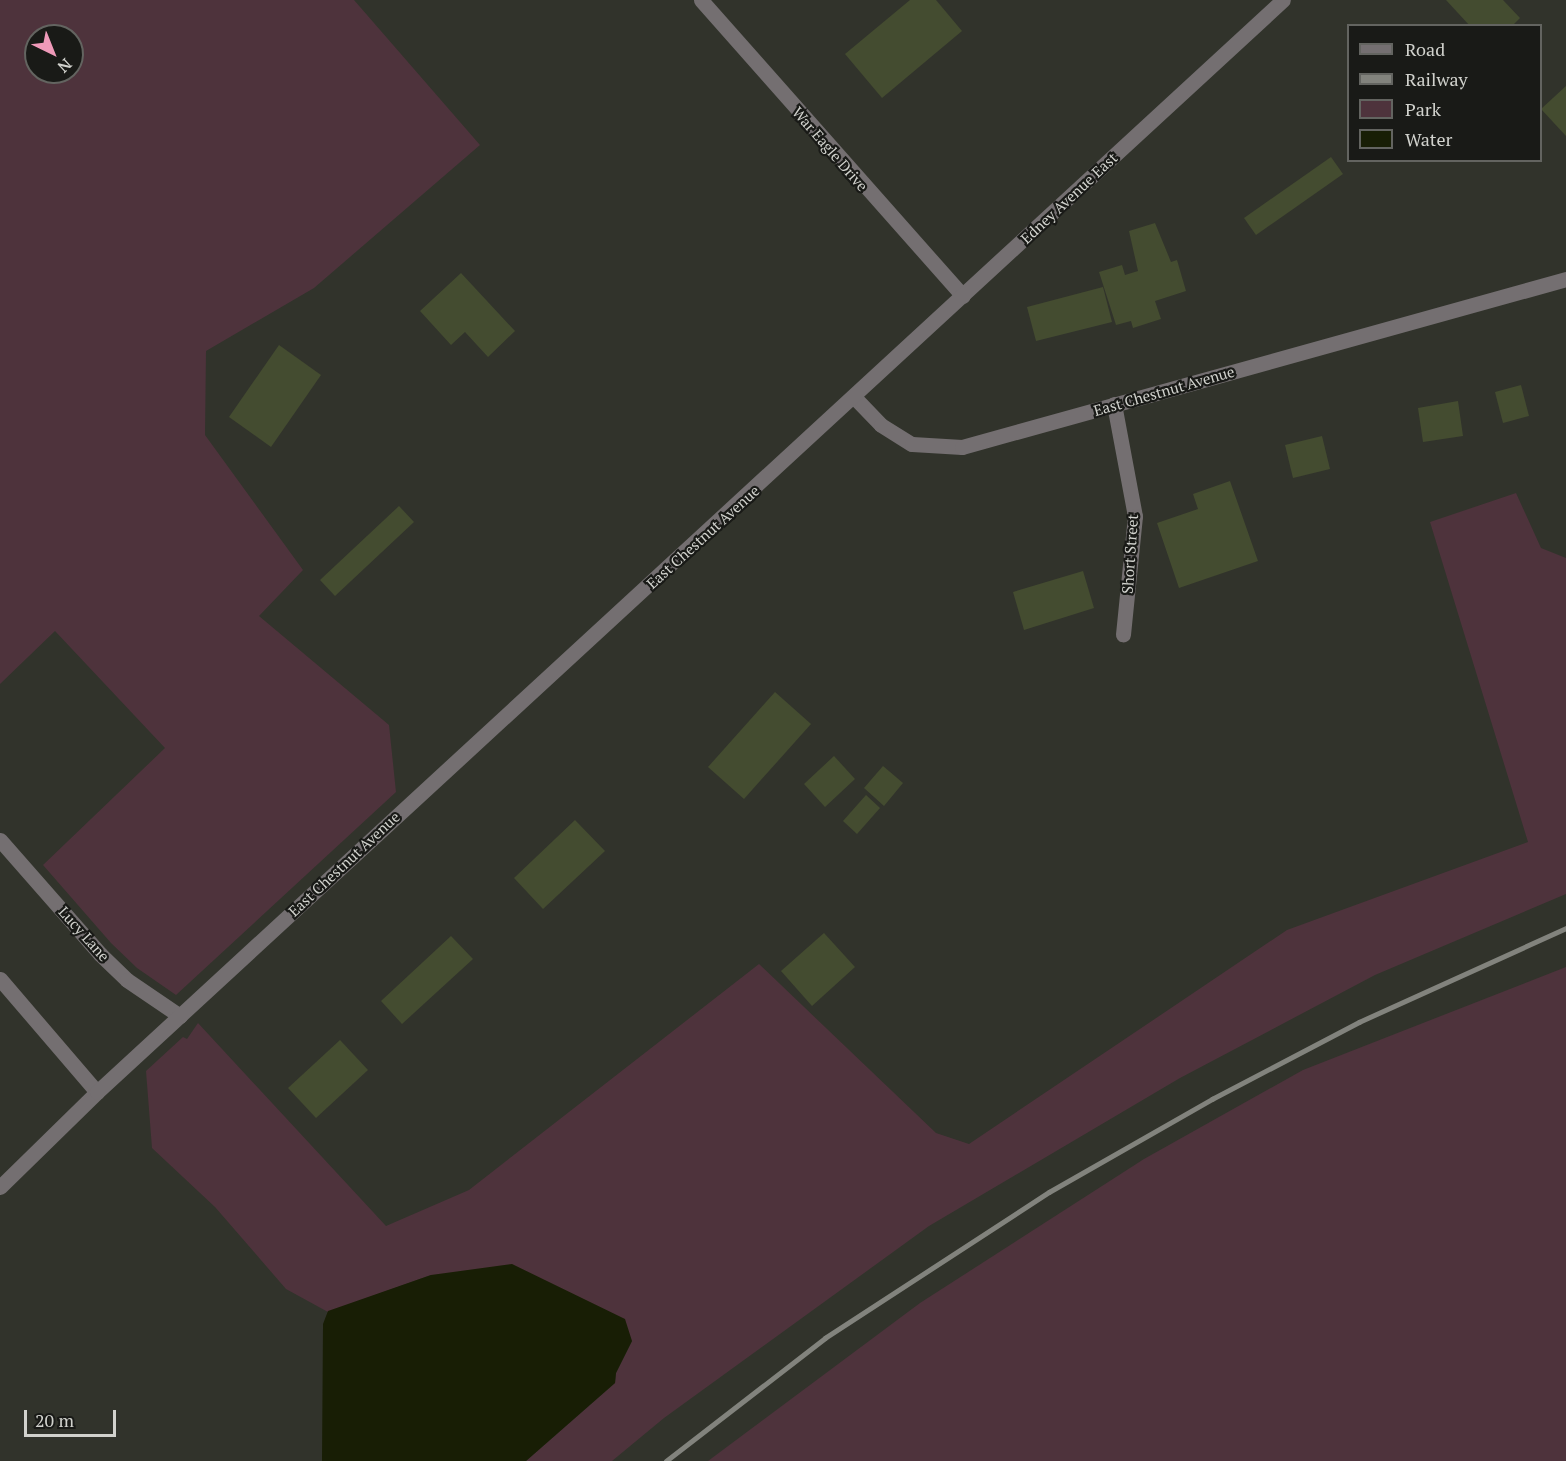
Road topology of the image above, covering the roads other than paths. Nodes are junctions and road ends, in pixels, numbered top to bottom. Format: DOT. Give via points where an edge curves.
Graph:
graph roads {
  1 [pos="701,0"];
  2 [pos="1283,0"];
  3 [pos="1566,279"];
  4 [pos="963,296"];
  5 [pos="855,398"];
  6 [pos="1114,404"];
  7 [pos="1123,634"];
  8 [pos="0,840"];
  9 [pos="0,978"];
  10 [pos="180,1016"];
  11 [pos="97,1092"];
  12 [pos="0,1186"];
  1 -- 4 [label="street, War Eagle Drive"];
  2 -- 4 [label="street, Edney Avenue East"];
  3 -- 6 [label="street, East Chestnut Avenue"];
  4 -- 5 [label="street, Edney Avenue East"];
  5 -- 6 [label="street, East Chestnut Avenue" via="881,424 912,444 962,447"];
  5 -- 10 [label="street, East Chestnut Avenue"];
  6 -- 7 [label="street, Short Street" via="1135,516"];
  8 -- 10 [label="street, Lucy Lane" via="100,954 128,980"];
  9 -- 11 [label="street"];
  10 -- 11 [label="street, East Chestnut Avenue"];
  11 -- 12 [label="street, East Chestnut Avenue"];
}
